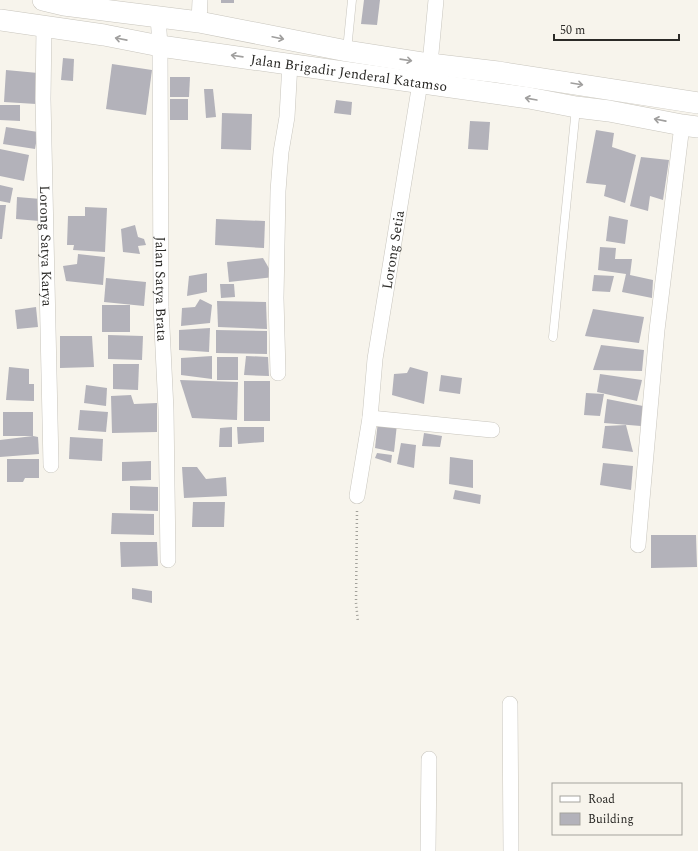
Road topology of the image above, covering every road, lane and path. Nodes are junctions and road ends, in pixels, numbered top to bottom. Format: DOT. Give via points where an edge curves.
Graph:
graph roads {
  1 [pos="43,0"];
  2 [pos="200,0"];
  3 [pos="352,0"];
  4 [pos="436,0"];
  5 [pos="158,16"];
  6 [pos="0,20"];
  7 [pos="199,22"];
  8 [pos="44,27"];
  9 [pos="160,46"];
  10 [pos="347,51"];
  11 [pos="290,63"];
  12 [pos="430,64"];
  13 [pos="420,83"];
  14 [pos="698,103"];
  15 [pos="576,107"];
  16 [pos="690,126"];
  17 [pos="553,337"];
  18 [pos="278,373"];
  19 [pos="370,418"];
  20 [pos="492,430"];
  21 [pos="51,465"];
  22 [pos="357,496"];
  23 [pos="638,545"];
  24 [pos="168,560"];
  25 [pos="358,622"];
  26 [pos="510,704"];
  27 [pos="429,759"];
  28 [pos="428,851"];
  29 [pos="511,851"];
  1 -- 5 [label="main road, Jalan Brigadir Jenderal Katamso" via="64,5"];
  2 -- 7 [label="street"];
  3 -- 10 [label="lane"];
  4 -- 12 [label="street"];
  5 -- 7 [label="main road, Jalan Brigadir Jenderal Katamso"];
  5 -- 9 [label="street, Jalan Satya Brata"];
  6 -- 8 [label="main road, Jalan Brigadir Jenderal Katamso"];
  7 -- 10 [label="main road, Jalan Brigadir Jenderal Katamso, one-way"];
  9 -- 8 [label="main road, Jalan Brigadir Jenderal Katamso, one-way"];
  8 -- 21 [label="street, Lorong Satya Karya" via="43,99"];
  11 -- 9 [label="main road, Jalan Brigadir Jenderal Katamso, one-way"];
  9 -- 24 [label="street, Jalan Satya Brata" via="161,307 166,410"];
  10 -- 12 [label="main road, Jalan Brigadir Jenderal Katamso, one-way"];
  11 -- 13 [label="main road, Jalan Brigadir Jenderal Katamso"];
  11 -- 18 [label="street" via="278,191"];
  12 -- 14 [label="main road, Jalan Brigadir Jenderal Katamso, one-way" via="513,74"];
  15 -- 13 [label="main road, Jalan Brigadir Jenderal Katamso, one-way"];
  13 -- 19 [label="street, Lorong Setia" via="375,359"];
  16 -- 15 [label="main road, Jalan Brigadir Jenderal Katamso, one-way"];
  15 -- 17 [label="lane"];
  16 -- 23 [label="street" via="657,330"];
  19 -- 20 [label="street"];
  19 -- 22 [label="street, Lorong Setia"];
  22 -- 25 [label="path"];
  26 -- 29 [label="street"];
  27 -- 28 [label="street"];
}
